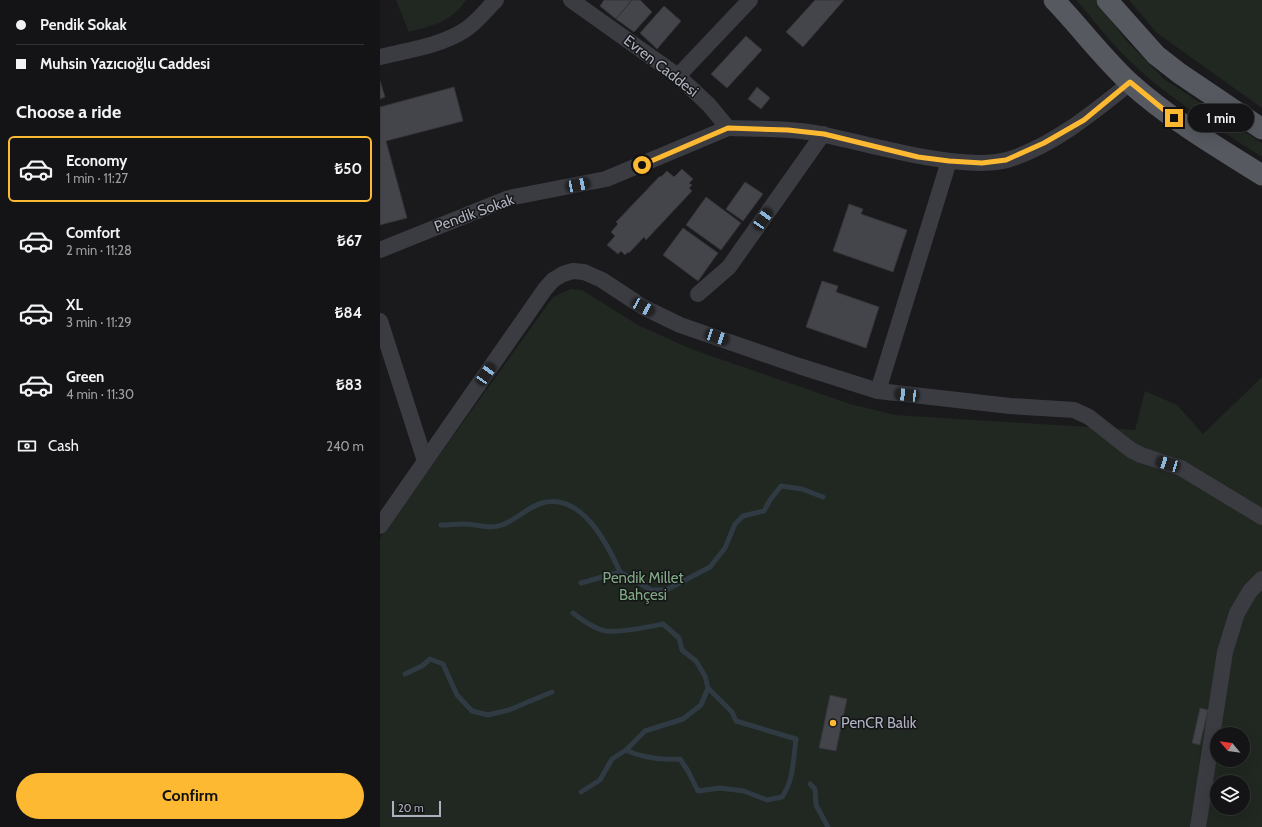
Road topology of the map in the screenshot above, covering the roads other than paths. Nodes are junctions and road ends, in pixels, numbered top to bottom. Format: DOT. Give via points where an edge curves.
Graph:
graph roads {
  1 [pos="496,0"];
  2 [pos="750,0"];
  3 [pos="1054,0"];
  4 [pos="1107,0"];
  5 [pos="581,3"];
  6 [pos="380,57"];
  7 [pos="678,76"];
  8 [pos="1130,82"];
  9 [pos="728,128"];
  10 [pos="1262,129"];
  11 [pos="824,134"];
  12 [pos="949,161"];
  13 [pos="1262,176"];
  14 [pos="380,250"];
  15 [pos="698,294"];
  16 [pos="380,321"];
  17 [pos="878,391"];
  18 [pos="425,461"];
  19 [pos="1262,517"];
  20 [pos="380,526"];
  21 [pos="1262,579"];
  22 [pos="1198,827"];
  1 -- 6 [label="street" via="476,22 453,37 439,43"];
  2 -- 7 [label="street"];
  3 -- 8 [label="main road"];
  4 -- 10 [label="main road" via="1156,55"];
  5 -- 7 [label="street, Evren Caddesi"];
  7 -- 9 [label="street, Evren Caddesi" via="709,105"];
  8 -- 12 [label="street" via="1084,120 1031,150 1006,160 988,163"];
  8 -- 13 [label="main road" via="1174,118"];
  9 -- 11 [label="street"];
  9 -- 14 [label="street, Pendik Sokak" via="606,179 509,198"];
  11 -- 12 [label="street" via="918,157"];
  11 -- 15 [label="street" via="729,267"];
  12 -- 17 [label="street"];
  16 -- 18 [label="street"];
  17 -- 18 [label="street" via="680,325 643,307 593,275 573,271 553,280 545,289"];
  17 -- 19 [label="street" via="1010,406 1074,410 1089,416 1131,450 1181,468"];
  18 -- 20 [label="street"];
  21 -- 22 [label="street" via="1250,591 1237,612 1225,652"];
}
